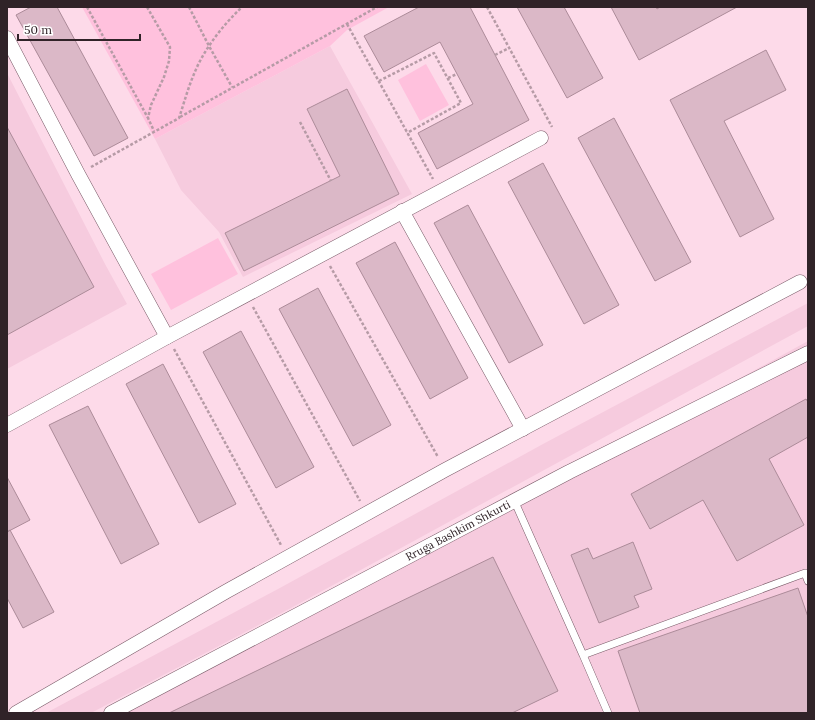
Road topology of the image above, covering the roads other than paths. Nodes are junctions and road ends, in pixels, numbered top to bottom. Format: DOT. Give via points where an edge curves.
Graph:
graph roads {
  1 [pos="7,38"];
  2 [pos="541,138"];
  3 [pos="402,211"];
  4 [pos="800,282"];
  5 [pos="167,337"];
  6 [pos="808,353"];
  7 [pos="7,425"];
  8 [pos="522,429"];
  9 [pos="514,500"];
  10 [pos="808,581"];
  11 [pos="583,655"];
  12 [pos="16,713"];
  13 [pos="111,713"];
  14 [pos="608,713"];
  1 -- 5 [label="street"];
  2 -- 3 [label="street"];
  3 -- 5 [label="street"];
  3 -- 8 [label="street"];
  4 -- 8 [label="street"];
  5 -- 7 [label="street"];
  6 -- 9 [label="street, Rruga Bashkim Shkurti"];
  8 -- 12 [label="street" via="227,591"];
  9 -- 11 [label="lane"];
  9 -- 13 [label="street, Rruga Bashkim Shkurti"];
  10 -- 11 [label="lane" via="805,573"];
  11 -- 14 [label="lane"];
}
